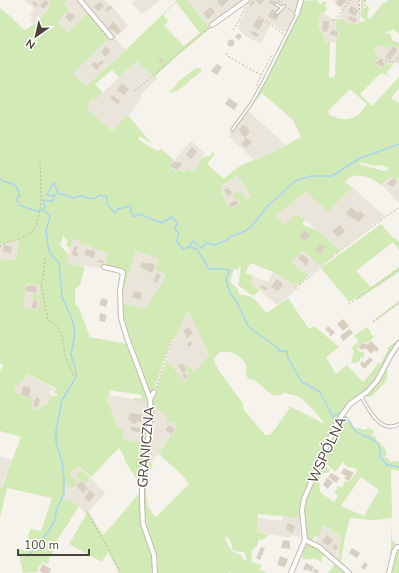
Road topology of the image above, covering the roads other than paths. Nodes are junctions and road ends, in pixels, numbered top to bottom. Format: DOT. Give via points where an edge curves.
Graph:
graph roads {
  1 [pos="80,0"];
  2 [pos="246,0"];
  3 [pos="300,0"];
  4 [pos="276,4"];
  5 [pos="277,12"];
  6 [pos="297,14"];
  7 [pos="212,25"];
  8 [pos="111,37"];
  9 [pos="232,130"];
  10 [pos="104,267"];
  11 [pos="399,343"];
  12 [pos="154,392"];
  13 [pos="361,396"];
  14 [pos="150,399"];
  15 [pos="399,424"];
  16 [pos="305,540"];
  17 [pos="399,547"];
  18 [pos="155,573"];
  19 [pos="291,573"];
  20 [pos="349,573"];
  21 [pos="389,573"];
  1 -- 8 [label="street"];
  2 -- 7 [label="street"];
  3 -- 6 [label="street"];
  4 -- 5 [label="lane" via="283,7"];
  6 -- 9 [label="lane" via="258,90"];
  10 -- 14 [label="street, GRANICZNA" via="123,272 120,291 121,318"];
  11 -- 13 [label="street, WSPÓLNA" via="377,381"];
  12 -- 14 [label="street"];
  13 -- 15 [label="lane" via="372,416 386,426 394,427"];
  13 -- 16 [label="street, WSPÓLNA" via="350,404 337,422 304,499 302,510"];
  14 -- 18 [label="street, GRANICZNA" via="151,414 142,502 143,524 154,555"];
  16 -- 19 [label="street, WSPÓLNA"];
  16 -- 20 [label="street" via="318,547"];
  17 -- 21 [label="street" via="394,552"];
}
